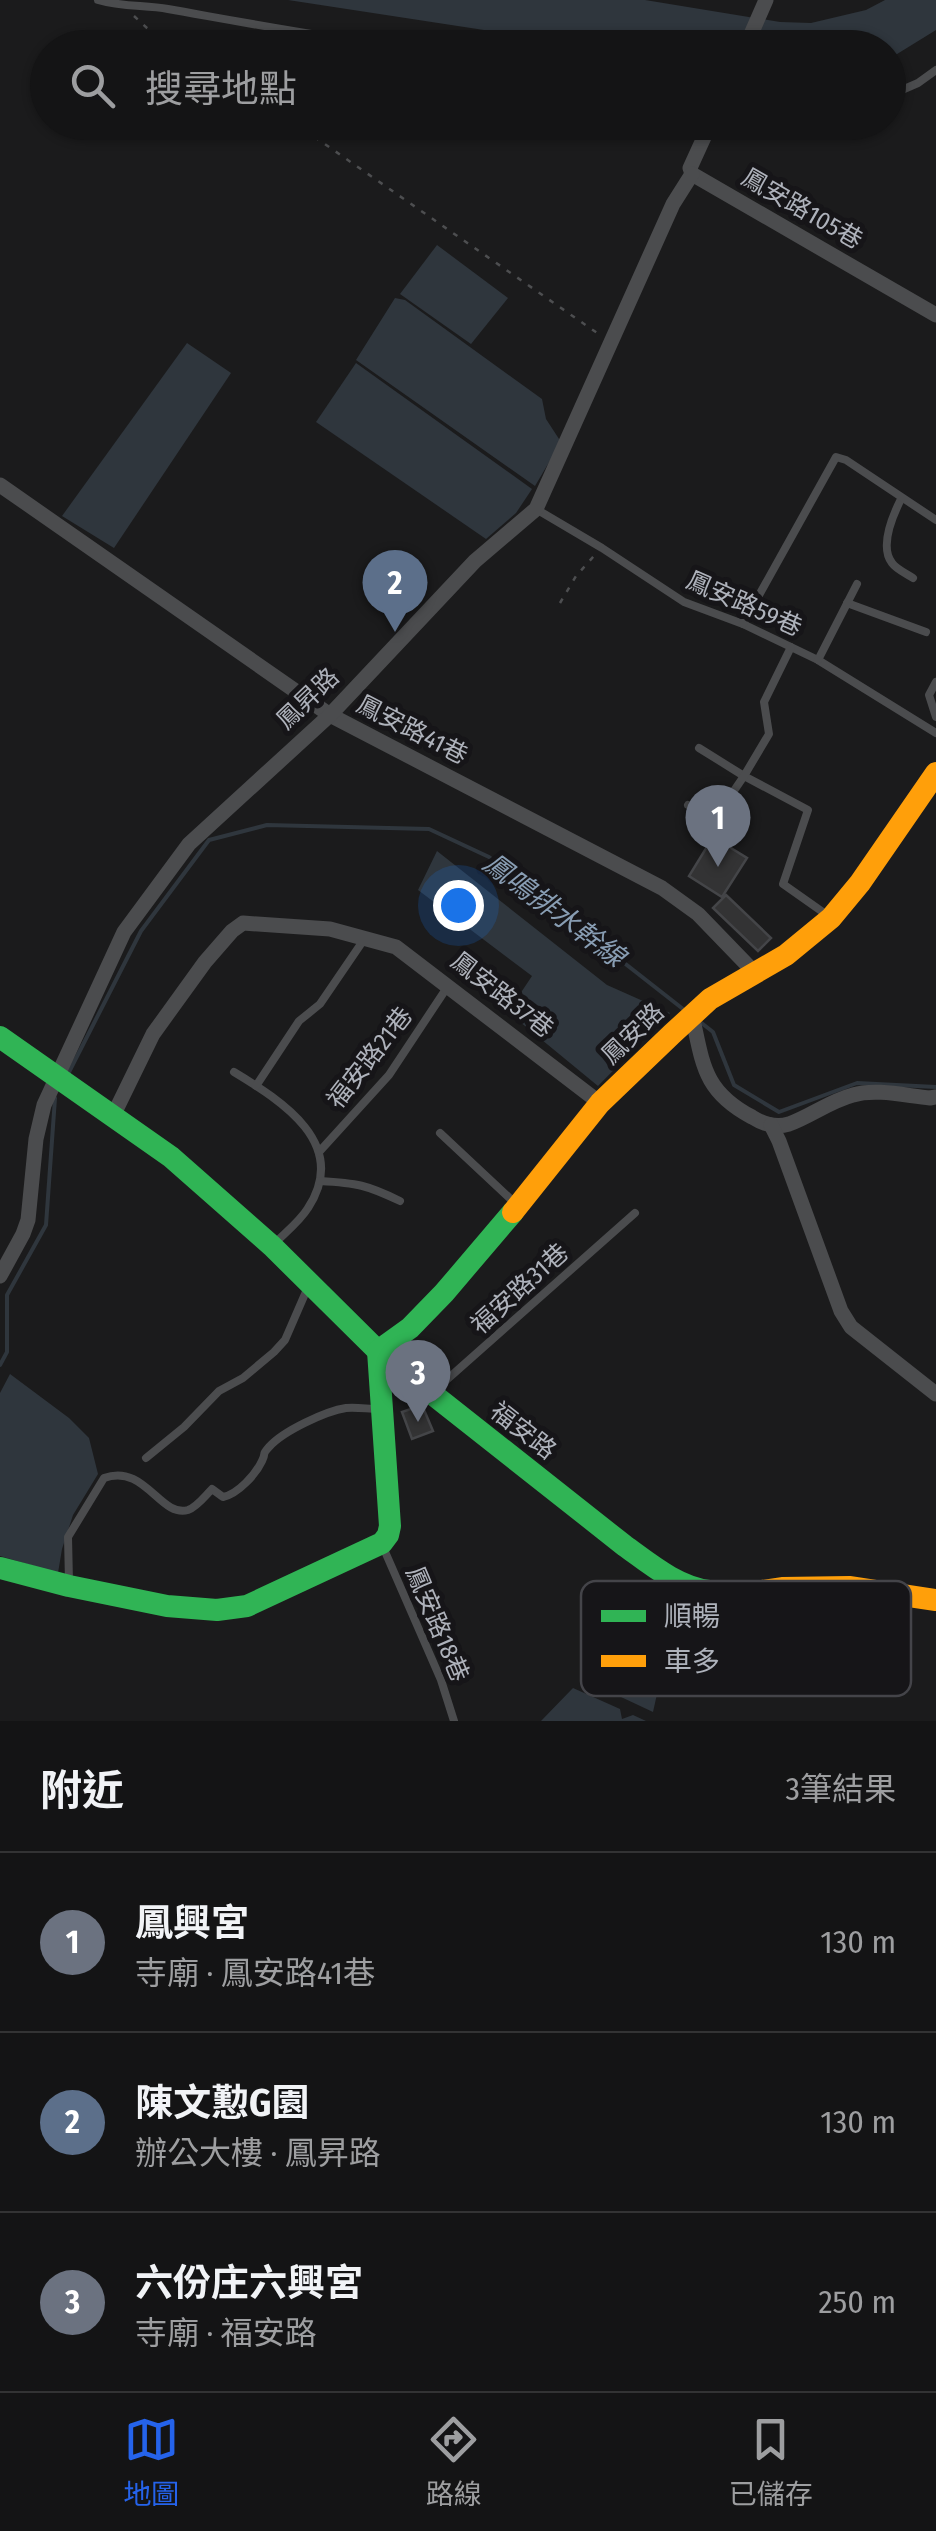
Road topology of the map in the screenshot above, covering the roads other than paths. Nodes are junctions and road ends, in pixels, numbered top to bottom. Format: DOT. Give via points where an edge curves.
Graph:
graph roads {
  1 [pos="98,0"];
  2 [pos="766,2"];
  3 [pos="281,30"];
  4 [pos="753,30"];
  5 [pos="936,70"];
  6 [pos="906,88"];
  7 [pos="703,140"];
  8 [pos="692,174"];
  9 [pos="936,314"];
  10 [pos="0,485"];
  11 [pos="902,498"];
  12 [pos="536,509"];
  13 [pos="936,520"];
  14 [pos="912,578"];
  15 [pos="857,584"];
  16 [pos="847,603"];
  17 [pos="743,624"];
  18 [pos="926,632"];
  19 [pos="791,647"];
  20 [pos="818,660"];
  21 [pos="936,682"];
  22 [pos="330,716"];
  23 [pos="936,716"];
  24 [pos="936,733"];
  25 [pos="698,748"];
  26 [pos="744,776"];
  27 [pos="935,778"];
  28 [pos="688,805"];
  29 [pos="831,918"];
  30 [pos="365,938"];
  31 [pos="756,974"];
  32 [pos="448,985"];
  33 [pos="692,1015"];
  34 [pos="0,1036"];
  35 [pos="234,1072"];
  36 [pos="56,1075"];
  37 [pos="256,1086"];
  38 [pos="934,1102"];
  39 [pos="600,1103"];
  40 [pos="112,1116"];
  41 [pos="771,1126"];
  42 [pos="440,1133"];
  43 [pos="320,1152"];
  44 [pos="320,1181"];
  45 [pos="400,1200"];
  46 [pos="518,1206"];
  47 [pos="635,1214"];
  48 [pos="272,1246"];
  49 [pos="0,1276"];
  50 [pos="309,1283"];
  51 [pos="378,1351"];
  52 [pos="431,1394"];
  53 [pos="936,1394"];
  54 [pos="382,1409"];
  55 [pos="146,1458"];
  56 [pos="386,1534"];
  57 [pos="0,1568"];
  58 [pos="679,1581"];
  59 [pos="69,1586"];
  60 [pos="911,1596"];
  61 [pos="936,1600"];
  62 [pos="454,1721"];
  1 -- 3 [label="lane"];
  2 -- 4 [label="street"];
  5 -- 6 [label="lane"];
  7 -- 8 [label="street"];
  8 -- 9 [label="street, 鳳安路105巷"];
  8 -- 12 [label="street, 鳳昇路" via="672,204"];
  10 -- 22 [label="street, 鳳安路41巷"];
  11 -- 13 [label="lane"];
  11 -- 14 [label="lane" via="887,550"];
  11 -- 17 [label="lane" via="836,456"];
  12 -- 17 [label="lane, 鳳安路59巷" via="684,602"];
  12 -- 22 [label="street, 鳳昇路" via="475,562"];
  15 -- 16 [label="lane"];
  16 -- 18 [label="lane"];
  16 -- 20 [label="lane"];
  17 -- 19 [label="lane, 鳳安路59巷"];
  19 -- 20 [label="lane, 鳳安路59巷"];
  19 -- 26 [label="lane" via="764,702 769,734"];
  20 -- 24 [label="lane, 鳳安路59巷"];
  21 -- 23 [label="lane" via="929,695"];
  22 -- 31 [label="street, 鳳安路41巷" via="662,888 698,914"];
  22 -- 36 [label="street, 鳳昇路" via="189,844 124,932"];
  25 -- 26 [label="lane"];
  26 -- 28 [label="lane" via="716,816"];
  26 -- 29 [label="lane" via="808,810 783,884"];
  27 -- 29 [label="street, 鳳安路"];
  29 -- 31 [label="street, 鳳安路"];
  30 -- 32 [label="street, 鳳安路37巷" via="396,947"];
  30 -- 37 [label="lane"];
  30 -- 40 [label="street, 鳳安路37巷" via="330,929 237,926 153,1034"];
  31 -- 33 [label="street, 鳳安路"];
  32 -- 39 [label="street, 鳳安路37巷"];
  32 -- 43 [label="lane, 福安路21巷" via="388,1076"];
  33 -- 39 [label="street, 鳳安路"];
  33 -- 41 [label="street" via="704,1072 721,1096"];
  34 -- 36 [label="street, 福安路"];
  35 -- 37 [label="lane, 福安路21巷"];
  36 -- 40 [label="street, 福安路"];
  36 -- 49 [label="street, 鳳昇路" via="36,1139 28,1220"];
  37 -- 43 [label="lane, 福安路21巷" via="301,1122"];
  38 -- 41 [label="street" via="853,1095"];
  39 -- 46 [label="street, 鳳安路"];
  40 -- 48 [label="street, 福安路" via="171,1157"];
  41 -- 53 [label="street" via="840,1311"];
  42 -- 46 [label="lane"];
  43 -- 44 [label="lane"];
  44 -- 45 [label="lane" via="356,1183"];
  44 -- 48 [label="lane" via="308,1209"];
  46 -- 51 [label="street, 鳳安路" via="410,1328"];
  47 -- 52 [label="lane, 福安路31巷"];
  48 -- 50 [label="street, 福安路"];
  50 -- 51 [label="street, 福安路"];
  50 -- 55 [label="lane" via="280,1347 219,1391"];
  51 -- 52 [label="street, 福安路"];
  51 -- 54 [label="street"];
  52 -- 58 [label="street, 福安路"];
  54 -- 56 [label="street"];
  54 -- 59 [label="lane" via="332,1412 294,1430 273,1442 236,1492 223,1497 212,1489 184,1511 133,1478 104,1478 68,1537"];
  56 -- 59 [label="street" via="247,1606 167,1606"];
  56 -- 62 [label="lane, 鳳安路18巷"];
  57 -- 59 [label="street"];
  60 -- 61 [label="street, 福安路"];
}
